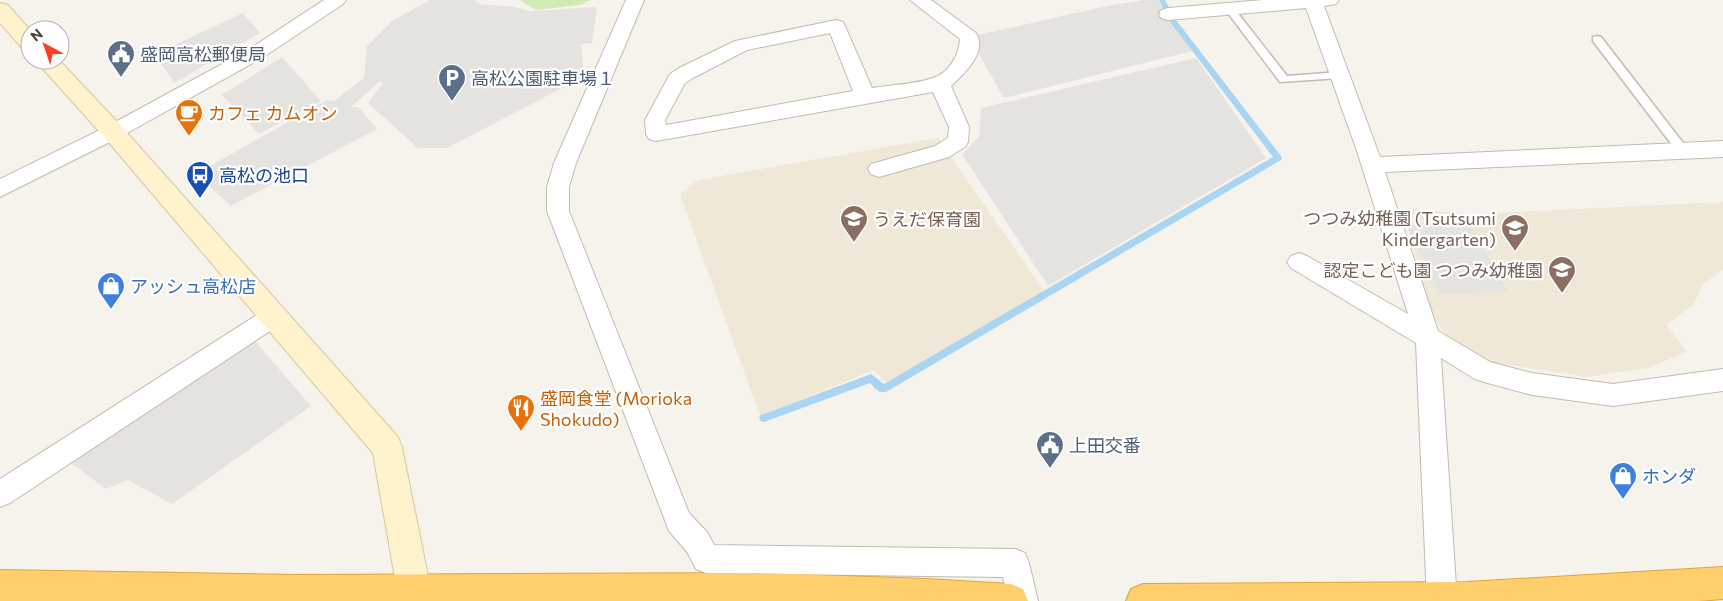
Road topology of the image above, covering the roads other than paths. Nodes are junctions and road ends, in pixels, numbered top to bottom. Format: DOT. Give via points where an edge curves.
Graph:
graph roads {
  1 [pos="337,0"];
  2 [pos="635,0"];
  3 [pos="919,0"];
  4 [pos="1318,0"];
  5 [pos="1230,9"];
  6 [pos="0,10"];
  7 [pos="1171,14"];
  8 [pos="20,32"];
  9 [pos="1597,39"];
  10 [pos="55,70"];
  11 [pos="1340,75"];
  12 [pos="940,84"];
  13 [pos="865,96"];
  14 [pos="113,132"];
  15 [pos="1723,149"];
  16 [pos="1684,151"];
  17 [pos="1372,165"];
  18 [pos="879,169"];
  19 [pos="0,189"];
  20 [pos="1299,262"];
  21 [pos="274,316"];
  22 [pos="1428,339"];
  23 [pos="1723,380"];
  24 [pos="0,494"];
  25 [pos="1723,583"];
  26 [pos="0,587"];
  27 [pos="416,596"];
  28 [pos="1442,600"];
  29 [pos="1011,601"];
  30 [pos="1022,601"];
  31 [pos="1143,601"];
  1 -- 14 [label="street" via="255,54"];
  2 -- 30 [label="street" via="565,163 558,187 558,211 679,522 706,558 1015,563"];
  3 -- 12 [label="street" via="969,37 969,50 959,68"];
  4 -- 5 [label="street"];
  4 -- 11 [label="street"];
  5 -- 7 [label="street"];
  5 -- 11 [label="lane" via="1284,80"];
  6 -- 8 [label="street"];
  9 -- 16 [label="lane"];
  10 -- 14 [label="street"];
  11 -- 17 [label="street"];
  12 -- 13 [label="street"];
  12 -- 18 [label="street" via="959,127 958,142 942,152"];
  13 -- 13 [label="street" via="836,26 742,45 686,73 677,79 655,120 656,134"];
  14 -- 19 [label="street"];
  14 -- 21 [label="street"];
  15 -- 16 [label="street"];
  16 -- 17 [label="street"];
  17 -- 22 [label="street"];
  20 -- 22 [label="street"];
  21 -- 24 [label="street"];
  21 -- 27 [label="street" via="387,447"];
  22 -- 23 [label="street" via="1484,371 1532,384 1577,391 1613,396"];
  22 -- 28 [label="street"];
  25 -- 28 [label="highway"];
  26 -- 27 [label="highway"];
  27 -- 29 [label="highway" via="716,588 924,594"];
  28 -- 31 [label="highway"];
}
